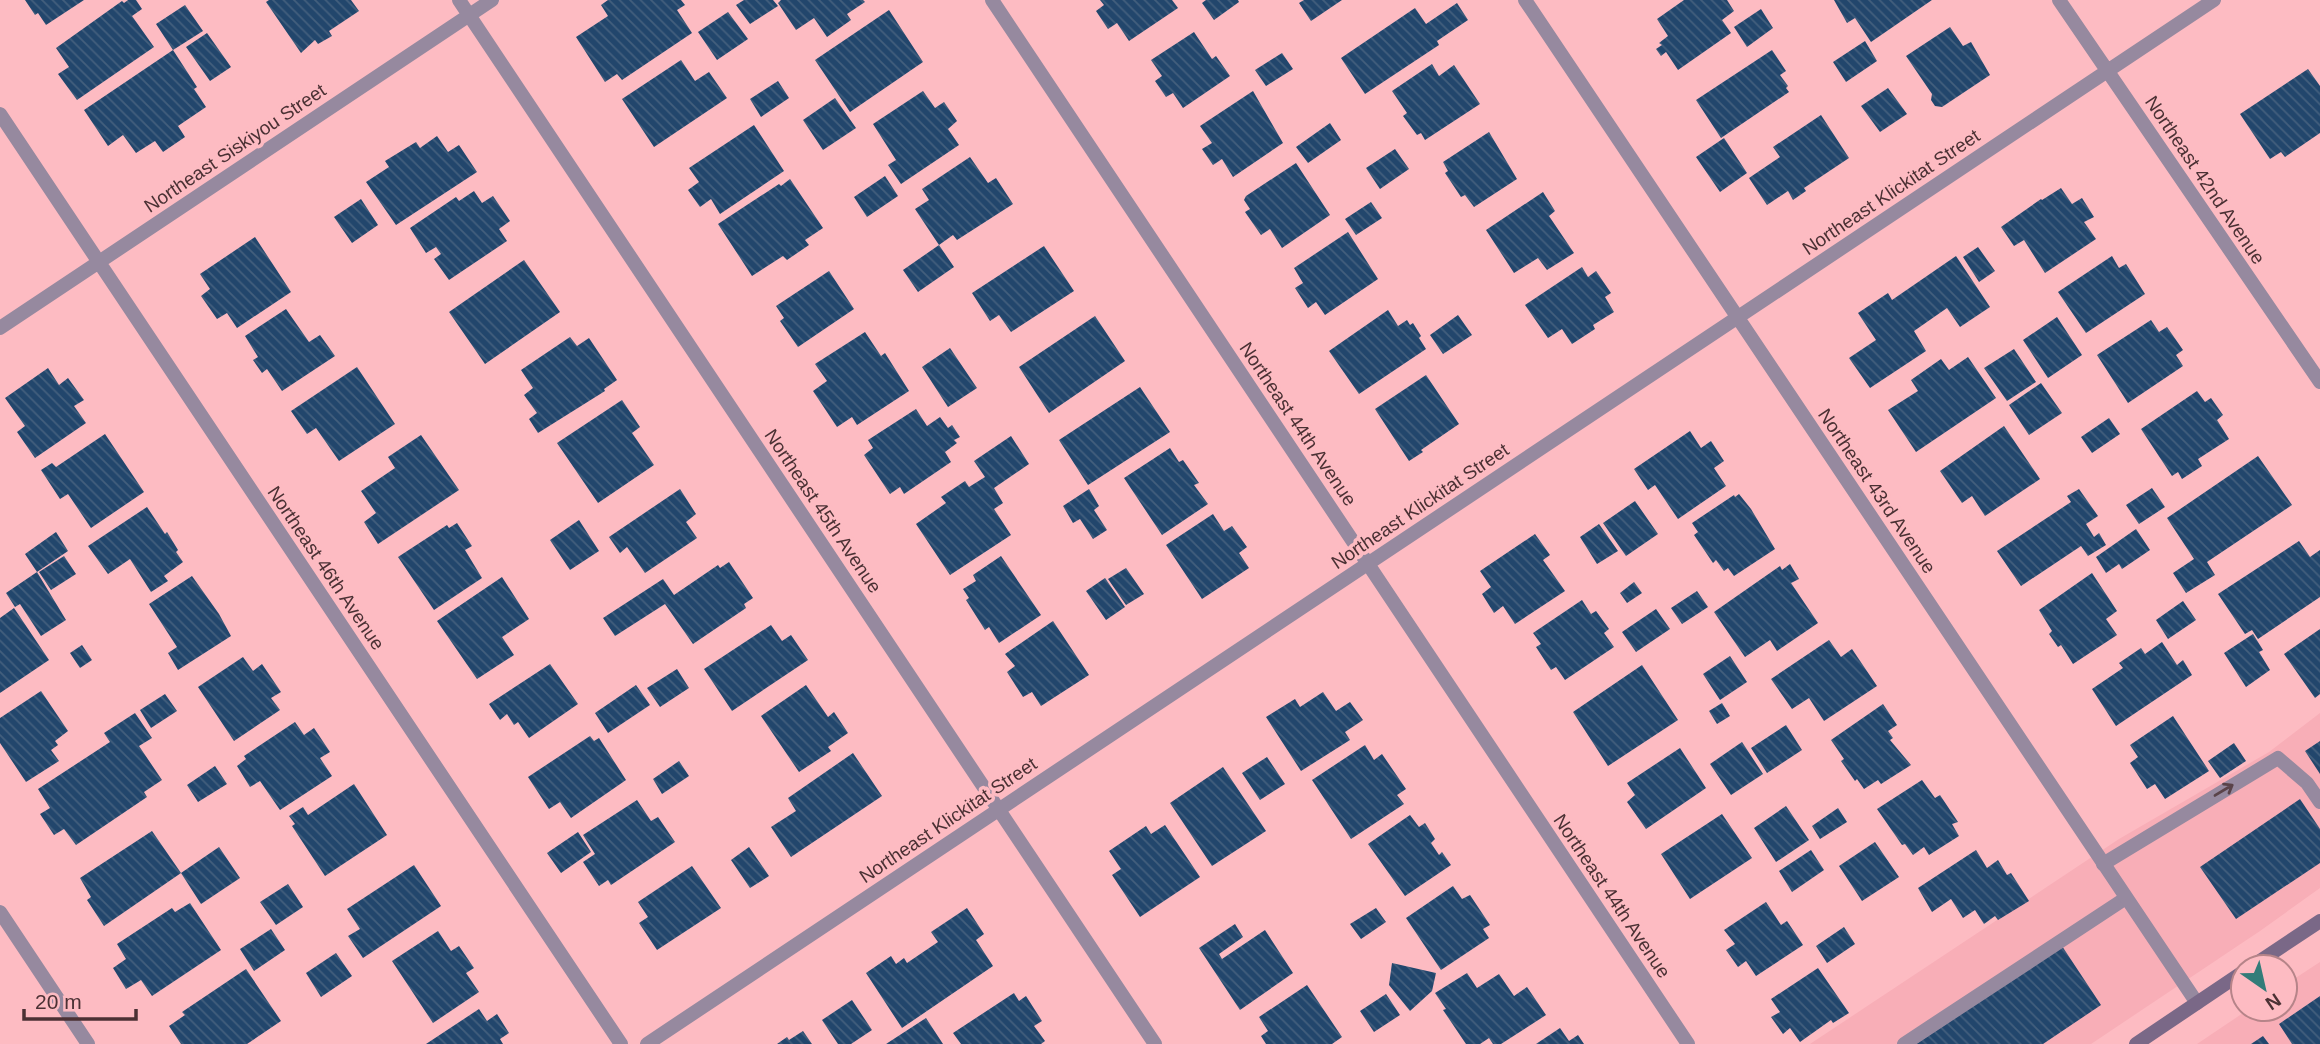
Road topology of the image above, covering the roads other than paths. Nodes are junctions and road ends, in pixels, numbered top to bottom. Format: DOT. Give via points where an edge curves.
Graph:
graph roads {
  1 [pos="459,0"];
  2 [pos="492,0"];
  3 [pos="992,0"];
  4 [pos="1525,0"];
  5 [pos="2059,0"];
  6 [pos="2214,0"];
  7 [pos="469,15"];
  8 [pos="2107,71"];
  9 [pos="0,114"];
  10 [pos="99,263"];
  11 [pos="1737,318"];
  12 [pos="0,328"];
  13 [pos="2320,382"];
  14 [pos="1368,564"];
  15 [pos="2320,802"];
  16 [pos="998,809"];
  17 [pos="2103,864"];
  18 [pos="2126,898"];
  19 [pos="0,912"];
  20 [pos="2320,921"];
  21 [pos="2272,953"];
  22 [pos="2229,981"];
  23 [pos="2196,1003"];
  24 [pos="88,1044"];
  25 [pos="621,1044"];
  26 [pos="647,1044"];
  27 [pos="1155,1044"];
  28 [pos="1688,1044"];
  29 [pos="1904,1044"];
  30 [pos="2136,1044"];
  1 -- 7 [label="street, Northeast 45th Avenue"];
  2 -- 7 [label="street, Northeast Siskiyou Street"];
  3 -- 14 [label="street, Northeast 44th Avenue"];
  4 -- 11 [label="street, Northeast 43rd Avenue"];
  5 -- 8 [label="street, Northeast 42nd Avenue"];
  6 -- 8 [label="street, Northeast Klickitat Street"];
  7 -- 10 [label="street, Northeast Siskiyou Street"];
  7 -- 16 [label="street, Northeast 45th Avenue"];
  8 -- 11 [label="street, Northeast Klickitat Street"];
  8 -- 13 [label="street, Northeast 42nd Avenue"];
  9 -- 10 [label="street, Northeast 46th Avenue"];
  10 -- 12 [label="street, Northeast Siskiyou Street"];
  10 -- 25 [label="street, Northeast 46th Avenue"];
  11 -- 14 [label="street, Northeast Klickitat Street"];
  11 -- 17 [label="street, Northeast 43rd Avenue"];
  14 -- 16 [label="street, Northeast Klickitat Street"];
  14 -- 28 [label="street, Northeast 44th Avenue"];
  17 -- 15 [label="street, one-way" via="2278,758 2307,783"];
  16 -- 26 [label="street, Northeast Klickitat Street"];
  16 -- 27 [label="street, Northeast 45th Avenue"];
  17 -- 18 [label="street, Northeast 43rd Avenue"];
  18 -- 23 [label="street, Northeast 43rd Avenue"];
  18 -- 29 [label="street"];
  19 -- 24 [label="street"];
  20 -- 21 [label="main road"];
  22 -- 23 [label="main road"];
  23 -- 30 [label="main road"];
}
